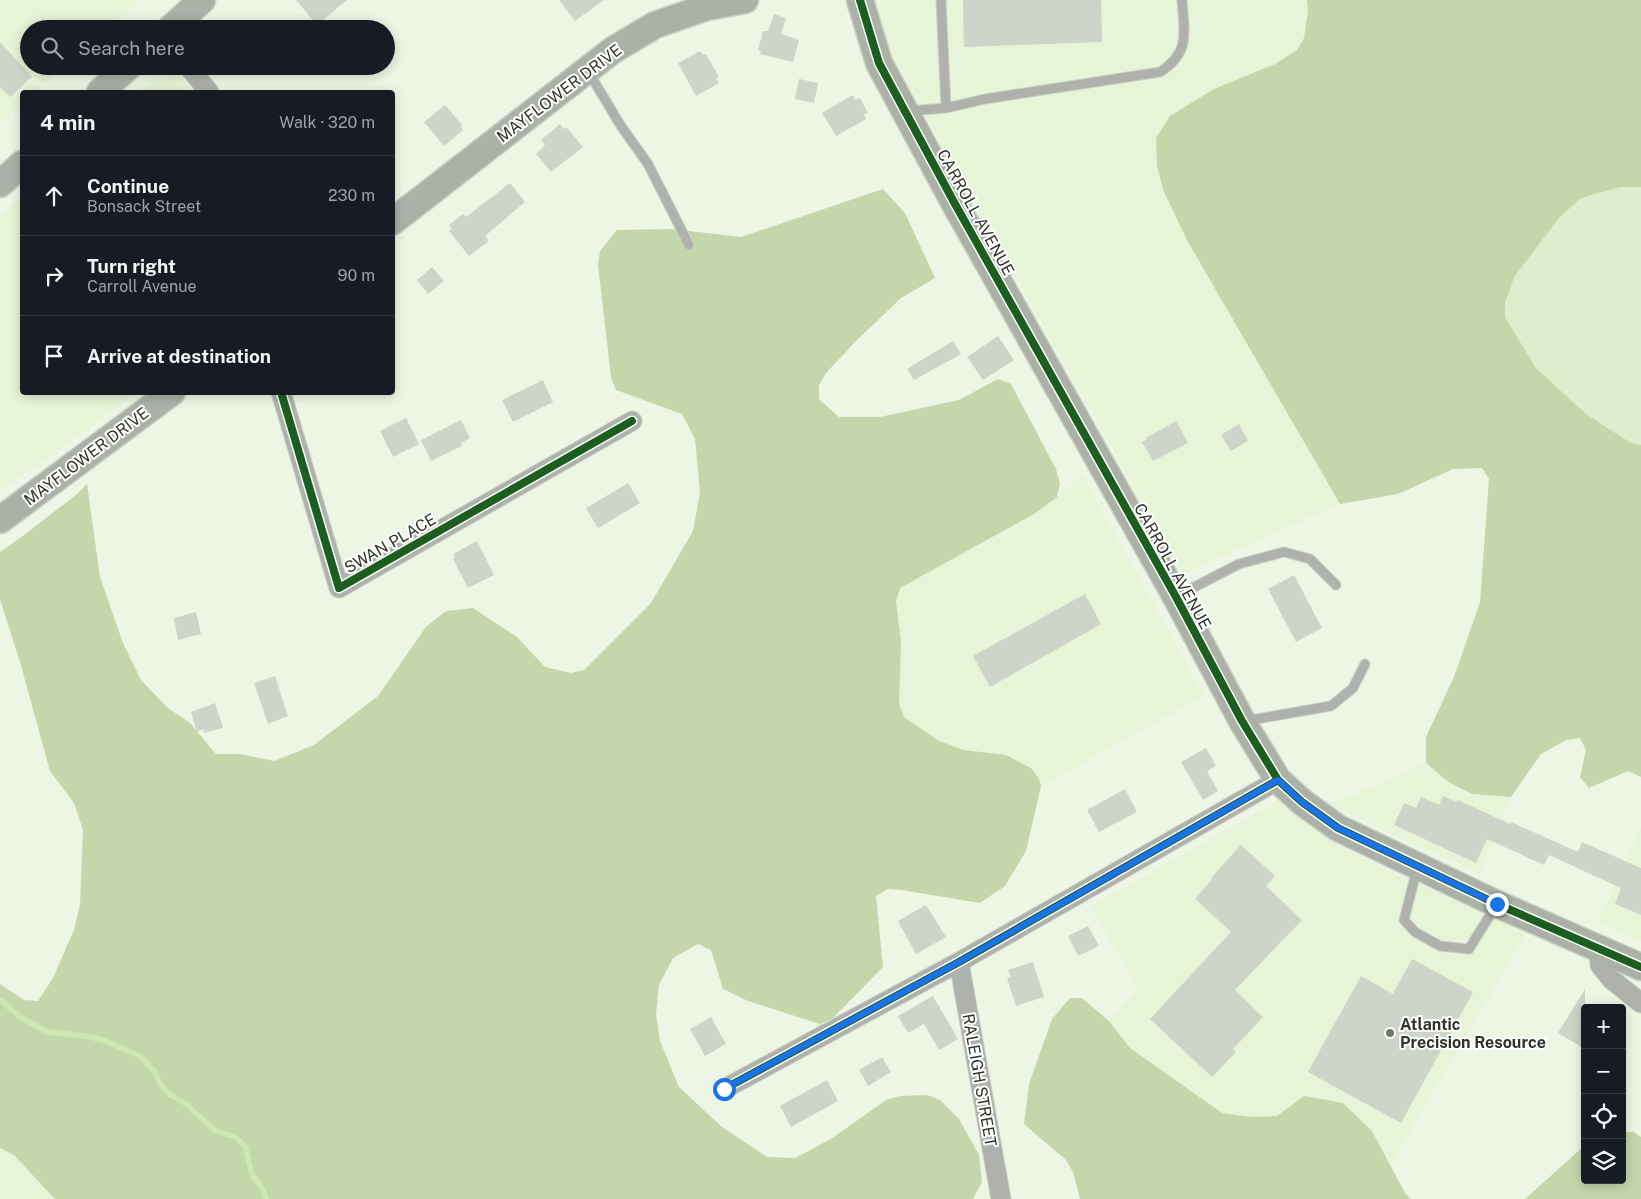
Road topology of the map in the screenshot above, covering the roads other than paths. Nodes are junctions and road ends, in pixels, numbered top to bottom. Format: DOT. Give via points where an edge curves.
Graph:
graph roads {
  1 [pos="202,0"];
  2 [pos="745,0"];
  3 [pos="860,0"];
  4 [pos="941,0"];
  5 [pos="1182,0"];
  6 [pos="180,20"];
  7 [pos="587,70"];
  8 [pos="119,75"];
  9 [pos="195,75"];
  10 [pos="102,90"];
  11 [pos="207,90"];
  12 [pos="946,108"];
  13 [pos="905,112"];
  14 [pos="20,166"];
  15 [pos="0,184"];
  16 [pos="395,220"];
  17 [pos="690,245"];
  18 [pos="168,395"];
  19 [pos="282,395"];
  20 [pos="632,421"];
  21 [pos="0,520"];
  22 [pos="1336,585"];
  23 [pos="1176,597"];
  24 [pos="1365,664"];
  25 [pos="1242,721"];
  26 [pos="1278,780"];
  27 [pos="1418,868"];
  28 [pos="1497,904"];
  29 [pos="1599,950"];
  30 [pos="959,962"];
  31 [pos="1641,967"];
  32 [pos="1641,1003"];
  33 [pos="724,1089"];
  34 [pos="1001,1199"];
  1 -- 6 [label="street"];
  2 -- 7 [label="street, MAYFLOWER DRIVE" via="707,6 655,25"];
  3 -- 13 [label="street, CARROLL AVENUE" via="879,63"];
  4 -- 12 [label="lane"];
  5 -- 12 [label="lane" via="1183,48 1178,58 1160,72"];
  7 -- 16 [label="street, MAYFLOWER DRIVE"];
  7 -- 17 [label="lane" via="606,104 648,164"];
  8 -- 10 [label="street"];
  9 -- 11 [label="street"];
  12 -- 13 [label="lane"];
  13 -- 23 [label="street, CARROLL AVENUE"];
  14 -- 15 [label="street"];
  18 -- 21 [label="street, MAYFLOWER DRIVE"];
  19 -- 20 [label="street, SWAN PLACE" via="339,588"];
  22 -- 23 [label="lane" via="1310,559 1284,552 1239,564"];
  23 -- 25 [label="street, CARROLL AVENUE"];
  24 -- 25 [label="lane" via="1353,688 1330,706"];
  25 -- 26 [label="street, CARROLL AVENUE"];
  26 -- 27 [label="street, CARROLL AVENUE" via="1338,828"];
  26 -- 30 [label="street"];
  27 -- 28 [label="street, CARROLL AVENUE"];
  27 -- 28 [label="lane" via="1404,920 1415,932 1440,946 1469,949"];
  28 -- 29 [label="street, CARROLL AVENUE"];
  29 -- 31 [label="street, CARROLL AVENUE"];
  29 -- 32 [label="street" via="1600,964 1611,978"];
  30 -- 33 [label="street"];
  30 -- 34 [label="street, RALEIGH STREET"];
}
